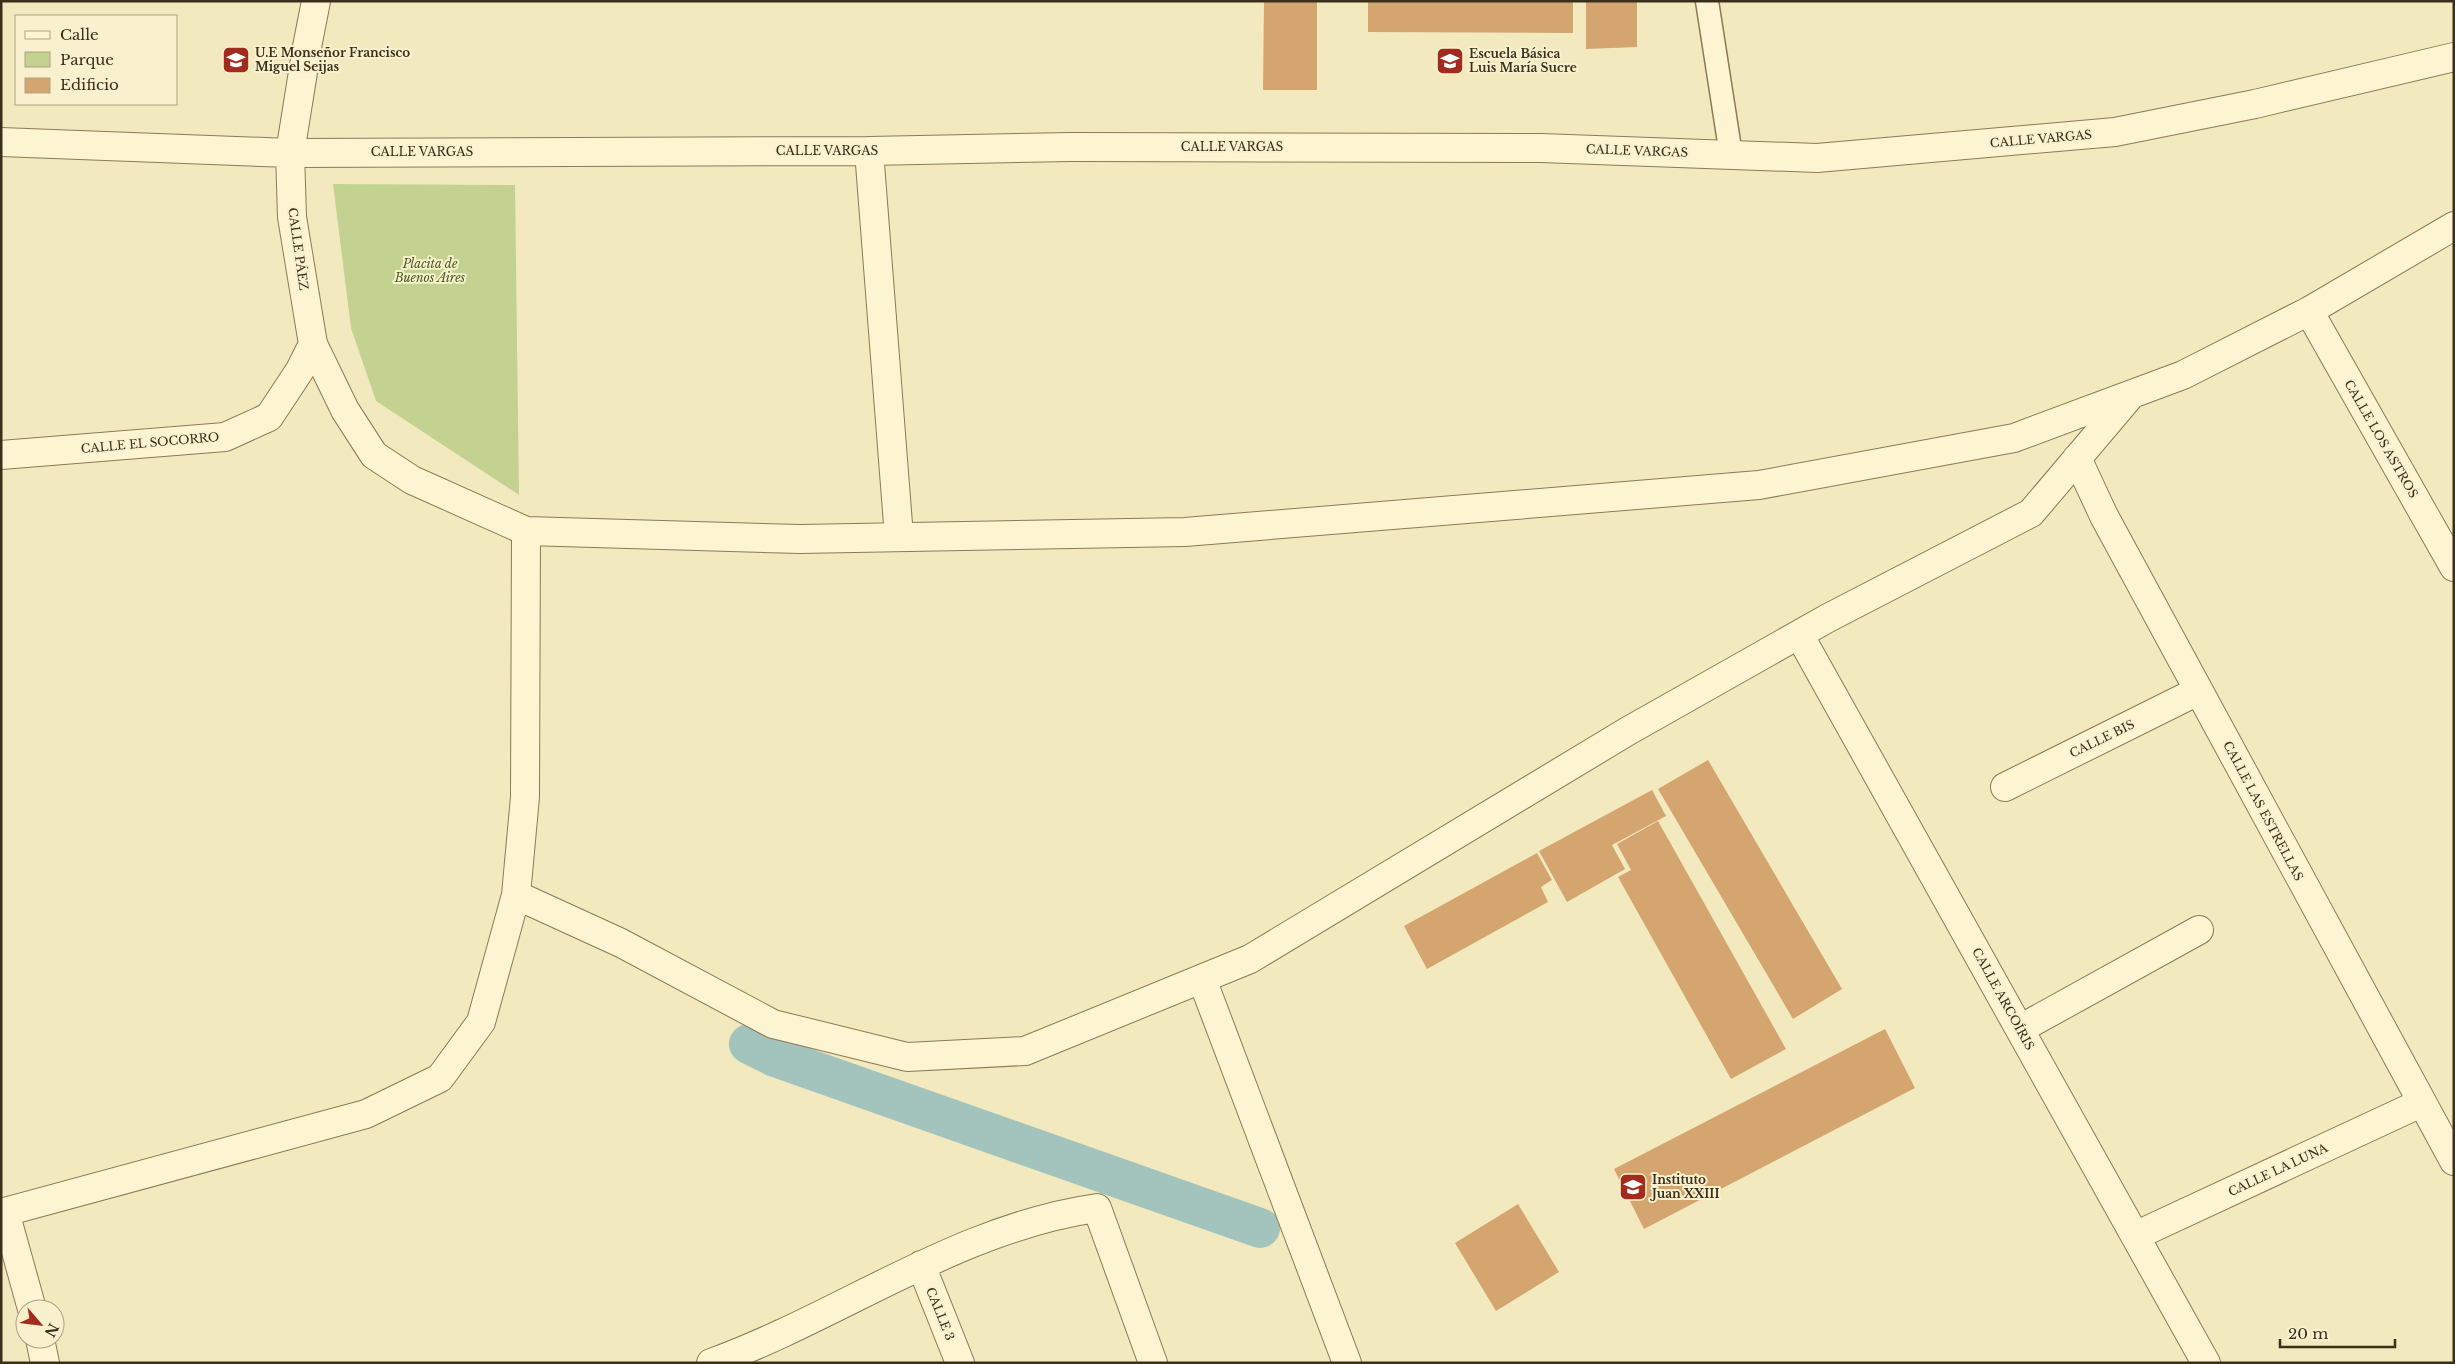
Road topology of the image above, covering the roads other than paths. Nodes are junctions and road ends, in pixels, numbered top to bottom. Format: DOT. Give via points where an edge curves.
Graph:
graph roads {
  1 [pos="316,1"];
  2 [pos="1708,1"];
  3 [pos="2454,56"];
  4 [pos="1,142"];
  5 [pos="869,151"];
  6 [pos="290,152"];
  7 [pos="1731,155"];
  8 [pos="2454,226"];
  9 [pos="2309,311"];
  10 [pos="313,344"];
  11 [pos="2131,394"];
  12 [pos="1,455"];
  13 [pos="2077,458"];
  14 [pos="526,531"];
  15 [pos="899,537"];
  16 [pos="2454,566"];
  17 [pos="1800,636"];
  18 [pos="2198,691"];
  19 [pos="2005,787"];
  20 [pos="516,895"];
  21 [pos="2199,930"];
  22 [pos="1202,979"];
  23 [pos="2020,1029"];
  24 [pos="2421,1103"];
  25 [pos="2454,1161"];
  26 [pos="3,1212"];
  27 [pos="2136,1236"];
  28 [pos="921,1265"];
  29 [pos="29,1299"];
  30 [pos="42,1349"];
  31 [pos="757,1354"];
  32 [pos="45,1363"];
  33 [pos="711,1363"];
  34 [pos="960,1363"];
  35 [pos="1152,1363"];
  36 [pos="1347,1363"];
  37 [pos="2206,1363"];
  1 -- 6 [label="street, CALLE PÁEZ"];
  2 -- 7 [label="lane"];
  3 -- 7 [label="street, CALLE VARGAS" via="2255,104 2115,132 1817,158"];
  4 -- 6 [label="street, CALLE VARGAS"];
  5 -- 6 [label="street, CALLE VARGAS"];
  5 -- 7 [label="street, CALLE VARGAS" via="1071,147 1511,148"];
  5 -- 15 [label="street"];
  6 -- 10 [label="street, CALLE PÁEZ" via="292,217"];
  8 -- 9 [label="street"];
  9 -- 11 [label="street" via="2183,375"];
  9 -- 16 [label="street, CALLE LOS ASTROS"];
  10 -- 12 [label="street, CALLE EL SOCORRO" via="269,417 225,437"];
  10 -- 14 [label="street, CALLE PÁEZ" via="346,410 374,456 412,480"];
  11 -- 13 [label="street"];
  11 -- 15 [label="street" via="2014,438 1759,485 1185,532"];
  13 -- 17 [label="street" via="2031,513 1828,618"];
  13 -- 18 [label="street, CALLE LAS ESTRELLAS" via="2104,516"];
  14 -- 15 [label="street" via="800,539"];
  14 -- 20 [label="street" via="524,797"];
  17 -- 22 [label="street" via="1628,732 1250,959"];
  17 -- 23 [label="street, CALLE ARCOÍRIS"];
  18 -- 19 [label="street, CALLE BIS"];
  18 -- 24 [label="street, CALLE LAS ESTRELLAS"];
  20 -- 22 [label="street" via="621,943 773,1024 907,1057 1026,1051"];
  20 -- 26 [label="street" via="481,1022 440,1078 366,1114"];
  21 -- 23 [label="street"];
  22 -- 36 [label="street"];
  23 -- 27 [label="street, CALLE ARCOÍRIS"];
  24 -- 25 [label="street, CALLE LAS ESTRELLAS"];
  24 -- 27 [label="street, CALLE LA LUNA"];
  26 -- 29 [label="street"];
  27 -- 37 [label="street, CALLE ARCOÍRIS"];
  28 -- 31 [label="street"];
  28 -- 34 [label="street, CALLE 3"];
  28 -- 35 [label="street" via="985,1238 1054,1216 1097,1208"];
  30 -- 32 [label="street"];
  31 -- 33 [label="street"];
}
